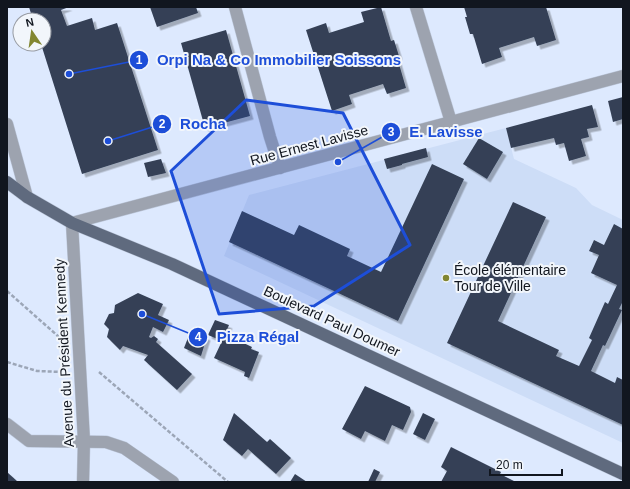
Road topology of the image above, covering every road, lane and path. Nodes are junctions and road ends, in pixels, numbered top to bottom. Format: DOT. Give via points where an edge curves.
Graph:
graph roads {
  1 [pos="236,7"];
  2 [pos="416,7"];
  3 [pos="623,76"];
  4 [pos="451,122"];
  5 [pos="7,124"];
  6 [pos="280,168"];
  7 [pos="7,182"];
  8 [pos="28,197"];
  9 [pos="72,223"];
  10 [pos="7,291"];
  11 [pos="79,355"];
  12 [pos="7,362"];
  13 [pos="80,372"];
  14 [pos="7,424"];
  15 [pos="84,441"];
  16 [pos="623,474"];
  17 [pos="83,482"];
  18 [pos="173,482"];
  19 [pos="228,482"];
  1 -- 6 [label="street"];
  2 -- 4 [label="street"];
  3 -- 4 [label="street, Rue Ernest Lavisse"];
  4 -- 6 [label="street, Rue Ernest Lavisse"];
  5 -- 8 [label="street"];
  6 -- 9 [label="street, Rue Ernest Lavisse"];
  7 -- 8 [label="main road, Boulevard Paul Doumer"];
  8 -- 9 [label="main road, Boulevard Paul Doumer"];
  9 -- 11 [label="street, Avenue du Président Kennedy"];
  9 -- 16 [label="main road, Boulevard Paul Doumer" via="172,264"];
  10 -- 11 [label="path"];
  11 -- 13 [label="street, Avenue du Président Kennedy"];
  11 -- 19 [label="path"];
  12 -- 13 [label="path" via="37,371"];
  13 -- 15 [label="street, Avenue du Président Kennedy"];
  14 -- 15 [label="street" via="29,441"];
  15 -- 17 [label="street, Avenue du Président Kennedy"];
  15 -- 18 [label="street" via="106,442 124,448"];
}
